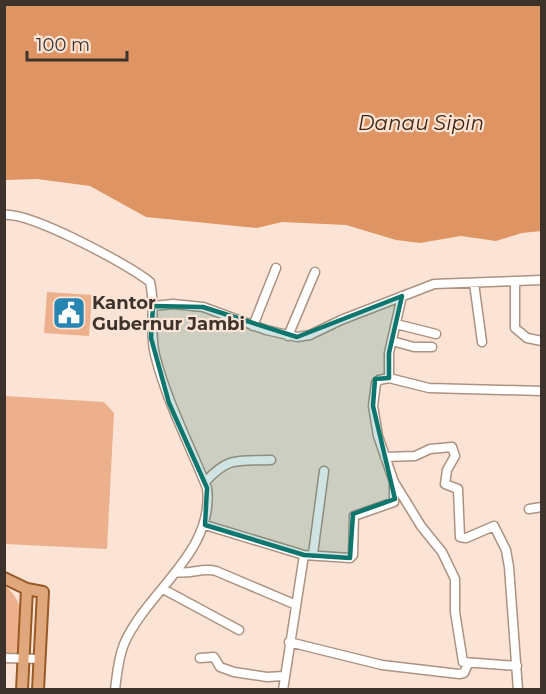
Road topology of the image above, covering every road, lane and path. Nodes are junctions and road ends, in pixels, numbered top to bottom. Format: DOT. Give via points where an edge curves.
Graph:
graph roads {
  1 [pos="4,215"];
  2 [pos="276,268"];
  3 [pos="315,272"];
  4 [pos="542,280"];
  5 [pos="515,283"];
  6 [pos="474,284"];
  7 [pos="402,296"];
  8 [pos="153,306"];
  9 [pos="396,324"];
  10 [pos="253,326"];
  11 [pos="436,334"];
  12 [pos="288,336"];
  13 [pos="392,341"];
  14 [pos="542,341"];
  15 [pos="482,342"];
  16 [pos="432,347"];
  17 [pos="389,378"];
  18 [pos="542,391"];
  19 [pos="385,457"];
  20 [pos="272,460"];
  21 [pos="324,471"];
  22 [pos="205,482"];
  23 [pos="394,482"];
  24 [pos="542,507"];
  25 [pos="529,509"];
  26 [pos="205,525"];
  27 [pos="308,554"];
  28 [pos="176,572"];
  29 [pos="4,578"];
  30 [pos="27,589"];
  31 [pos="163,589"];
  32 [pos="294,604"];
  33 [pos="239,630"];
  34 [pos="290,642"];
  35 [pos="4,658"];
  36 [pos="200,658"];
  37 [pos="24,659"];
  38 [pos="40,659"];
  39 [pos="468,664"];
  40 [pos="517,666"];
  41 [pos="284,676"];
  42 [pos="22,690"];
  43 [pos="38,690"];
  44 [pos="115,690"];
  45 [pos="283,690"];
  46 [pos="518,690"];
  1 -- 8 [label="street" via="41,226 127,265 150,282"];
  2 -- 10 [label="street"];
  3 -- 12 [label="street"];
  4 -- 5 [label="street"];
  5 -- 6 [label="street"];
  5 -- 14 [label="street" via="515,328 527,338"];
  6 -- 7 [label="street" via="434,284"];
  6 -- 15 [label="street"];
  7 -- 9 [label="street"];
  7 -- 12 [label="street" via="310,335"];
  8 -- 10 [label="street" via="203,307"];
  8 -- 22 [label="street" via="152,338 169,403"];
  9 -- 11 [label="street"];
  9 -- 13 [label="street"];
  10 -- 12 [label="street"];
  13 -- 16 [label="street"];
  13 -- 17 [label="street"];
  17 -- 18 [label="street" via="429,388"];
  17 -- 19 [label="street" via="376,383 373,406"];
  19 -- 23 [label="street"];
  19 -- 40 [label="street" via="415,456 430,449 452,447 455,456 445,477 446,486 458,489 459,537 466,538 494,526 506,550"];
  20 -- 22 [label="street" via="226,463"];
  21 -- 27 [label="street"];
  22 -- 26 [label="street" via="209,501"];
  23 -- 27 [label="street" via="394,502 354,516 350,558"];
  23 -- 39 [label="street" via="451,568 456,584 455,612 462,658"];
  24 -- 25 [label="street"];
  26 -- 27 [label="street"];
  26 -- 28 [label="street"];
  27 -- 32 [label="street"];
  28 -- 31 [label="street"];
  28 -- 32 [label="street" via="216,571"];
  29 -- 30 [label="main road"];
  30 -- 37 [label="main road"];
  30 -- 38 [label="main road" via="44,592"];
  31 -- 33 [label="street"];
  31 -- 44 [label="street" via="124,643"];
  32 -- 34 [label="street"];
  34 -- 39 [label="street" via="411,670 462,674"];
  34 -- 41 [label="street"];
  35 -- 37 [label="street"];
  36 -- 41 [label="street" via="214,657 220,667 242,675"];
  37 -- 38 [label="street"];
  37 -- 42 [label="main road"];
  38 -- 43 [label="main road"];
  39 -- 40 [label="street"];
  40 -- 46 [label="street"];
  41 -- 45 [label="street"];
}
